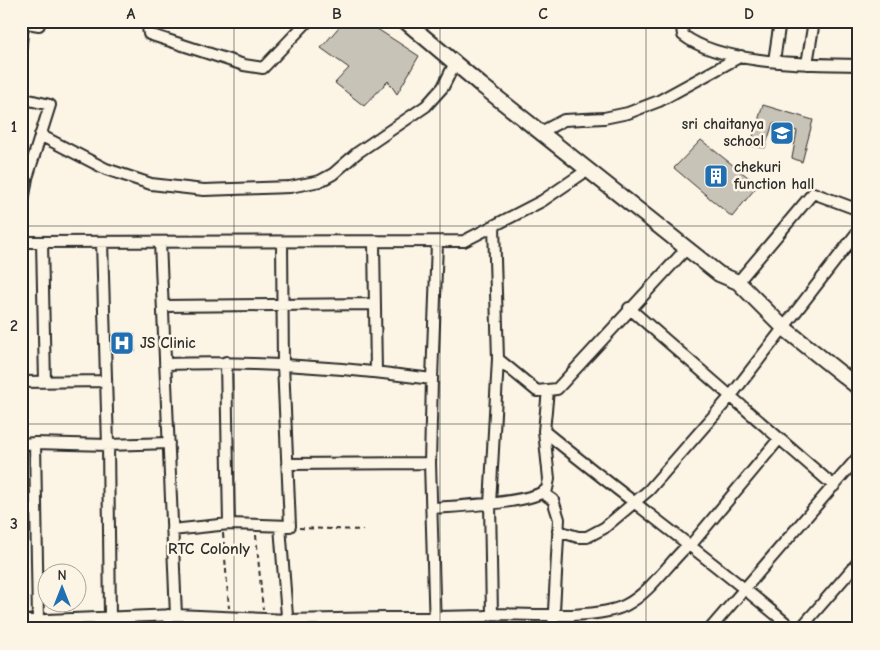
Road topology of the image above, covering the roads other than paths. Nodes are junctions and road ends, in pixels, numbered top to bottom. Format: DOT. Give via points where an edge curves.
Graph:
graph roads {
  1 [pos="148,21"];
  2 [pos="308,21"];
  3 [pos="405,21"];
  4 [pos="681,21"];
  5 [pos="780,21"];
  6 [pos="814,21"];
  7 [pos="21,22"];
  8 [pos="39,25"];
  9 [pos="741,56"];
  10 [pos="774,61"];
  11 [pos="455,63"];
  12 [pos="807,64"];
  13 [pos="859,65"];
  14 [pos="21,98"];
  15 [pos="541,132"];
  16 [pos="40,135"];
  17 [pos="589,169"];
  18 [pos="859,210"];
  19 [pos="21,213"];
  20 [pos="494,226"];
  21 [pos="859,230"];
  22 [pos="21,242"];
  23 [pos="42,242"];
  24 [pos="102,242"];
  25 [pos="160,242"];
  26 [pos="282,242"];
  27 [pos="374,243"];
  28 [pos="437,243"];
  29 [pos="687,248"];
  30 [pos="738,282"];
  31 [pos="375,304"];
  32 [pos="282,305"];
  33 [pos="163,306"];
  34 [pos="629,308"];
  35 [pos="784,328"];
  36 [pos="498,358"];
  37 [pos="226,362"];
  38 [pos="165,364"];
  39 [pos="283,364"];
  40 [pos="859,369"];
  41 [pos="376,371"];
  42 [pos="432,379"];
  43 [pos="21,382"];
  44 [pos="45,382"];
  45 [pos="106,382"];
  46 [pos="854,384"];
  47 [pos="548,390"];
  48 [pos="730,397"];
  49 [pos="544,431"];
  50 [pos="779,439"];
  51 [pos="35,443"];
  52 [pos="169,443"];
  53 [pos="21,444"];
  54 [pos="108,445"];
  55 [pos="859,456"];
  56 [pos="430,463"];
  57 [pos="287,464"];
  58 [pos="834,486"];
  59 [pos="543,493"];
  60 [pos="633,503"];
  61 [pos="490,504"];
  62 [pos="433,508"];
  63 [pos="226,526"];
  64 [pos="280,526"];
  65 [pos="172,530"];
  66 [pos="558,531"];
  67 [pos="690,546"];
  68 [pos="859,561"];
  69 [pos="745,588"];
  70 [pos="492,614"];
  71 [pos="553,614"];
  72 [pos="172,615"];
  73 [pos="435,617"];
  74 [pos="110,618"];
  75 [pos="21,621"];
  76 [pos="38,621"];
  77 [pos="87,624"];
  78 [pos="288,624"];
  79 [pos="169,629"];
  80 [pos="435,629"];
  81 [pos="553,629"];
  82 [pos="710,629"];
  83 [pos="792,629"];
  84 [pos="800,629"];
  1 -- 2 [label="street" via="149,34 244,65 263,68"];
  3 -- 11 [label="main road"];
  4 -- 9 [label="street" via="683,35 693,43"];
  5 -- 10 [label="street"];
  6 -- 12 [label="street"];
  7 -- 8 [label="street"];
  9 -- 10 [label="street"];
  9 -- 15 [label="street" via="659,101 628,113 564,120"];
  10 -- 12 [label="street"];
  11 -- 15 [label="main road"];
  11 -- 16 [label="street" via="443,87 426,106 356,153 333,174 320,181 290,187 204,190 151,184 106,169"];
  12 -- 13 [label="street"];
  14 -- 16 [label="street" via="50,105"];
  15 -- 17 [label="main road"];
  16 -- 19 [label="street"];
  17 -- 20 [label="street" via="542,201"];
  17 -- 29 [label="main road"];
  18 -- 30 [label="street" via="813,193"];
  20 -- 28 [label="street" via="464,241"];
  20 -- 36 [label="street"];
  21 -- 35 [label="street"];
  22 -- 23 [label="street"];
  23 -- 24 [label="street"];
  23 -- 44 [label="street"];
  24 -- 25 [label="street"];
  24 -- 45 [label="street"];
  25 -- 26 [label="street"];
  25 -- 33 [label="street"];
  26 -- 27 [label="street"];
  26 -- 32 [label="street"];
  27 -- 28 [label="street"];
  27 -- 31 [label="street"];
  28 -- 42 [label="street"];
  29 -- 30 [label="main road" via="719,274"];
  29 -- 34 [label="street"];
  30 -- 35 [label="main road"];
  31 -- 32 [label="street"];
  31 -- 41 [label="street"];
  32 -- 33 [label="street"];
  32 -- 39 [label="street"];
  33 -- 38 [label="street"];
  34 -- 47 [label="street" via="557,389"];
  34 -- 48 [label="street"];
  35 -- 46 [label="main road"];
  35 -- 48 [label="street"];
  36 -- 47 [label="street" via="538,391"];
  36 -- 61 [label="street"];
  37 -- 38 [label="street"];
  37 -- 39 [label="street"];
  37 -- 63 [label="street"];
  38 -- 52 [label="street"];
  39 -- 41 [label="street"];
  39 -- 57 [label="street"];
  40 -- 46 [label="street"];
  41 -- 42 [label="street"];
  42 -- 56 [label="street"];
  43 -- 44 [label="street"];
  44 -- 45 [label="street"];
  45 -- 54 [label="street"];
  47 -- 49 [label="street"];
  48 -- 50 [label="street"];
  48 -- 60 [label="street" via="649,490"];
  49 -- 59 [label="street" via="549,479"];
  49 -- 60 [label="street"];
  50 -- 58 [label="street"];
  50 -- 67 [label="street"];
  51 -- 53 [label="street"];
  51 -- 54 [label="street"];
  51 -- 76 [label="street"];
  52 -- 54 [label="street"];
  52 -- 65 [label="street"];
  54 -- 74 [label="street"];
  55 -- 58 [label="street"];
  56 -- 57 [label="street"];
  56 -- 62 [label="street"];
  57 -- 64 [label="street" via="290,526"];
  58 -- 69 [label="street"];
  59 -- 61 [label="street"];
  59 -- 66 [label="street" via="553,500 557,508"];
  60 -- 66 [label="street" via="604,528 587,537 578,538"];
  60 -- 67 [label="street"];
  61 -- 62 [label="street"];
  61 -- 70 [label="street"];
  62 -- 73 [label="street"];
  63 -- 64 [label="street"];
  63 -- 65 [label="street"];
  64 -- 78 [label="street"];
  65 -- 72 [label="street"];
  66 -- 71 [label="street"];
  67 -- 69 [label="street"];
  67 -- 71 [label="street" via="684,548 627,605 602,612"];
  68 -- 84 [label="street"];
  69 -- 82 [label="street"];
  69 -- 83 [label="street"];
  70 -- 71 [label="street"];
  70 -- 73 [label="street"];
  71 -- 81 [label="street"];
  72 -- 74 [label="street"];
  72 -- 78 [label="street"];
  72 -- 79 [label="street"];
  73 -- 78 [label="street"];
  73 -- 80 [label="street"];
  74 -- 77 [label="street"];
  75 -- 76 [label="street"];
  76 -- 77 [label="street"];
}
